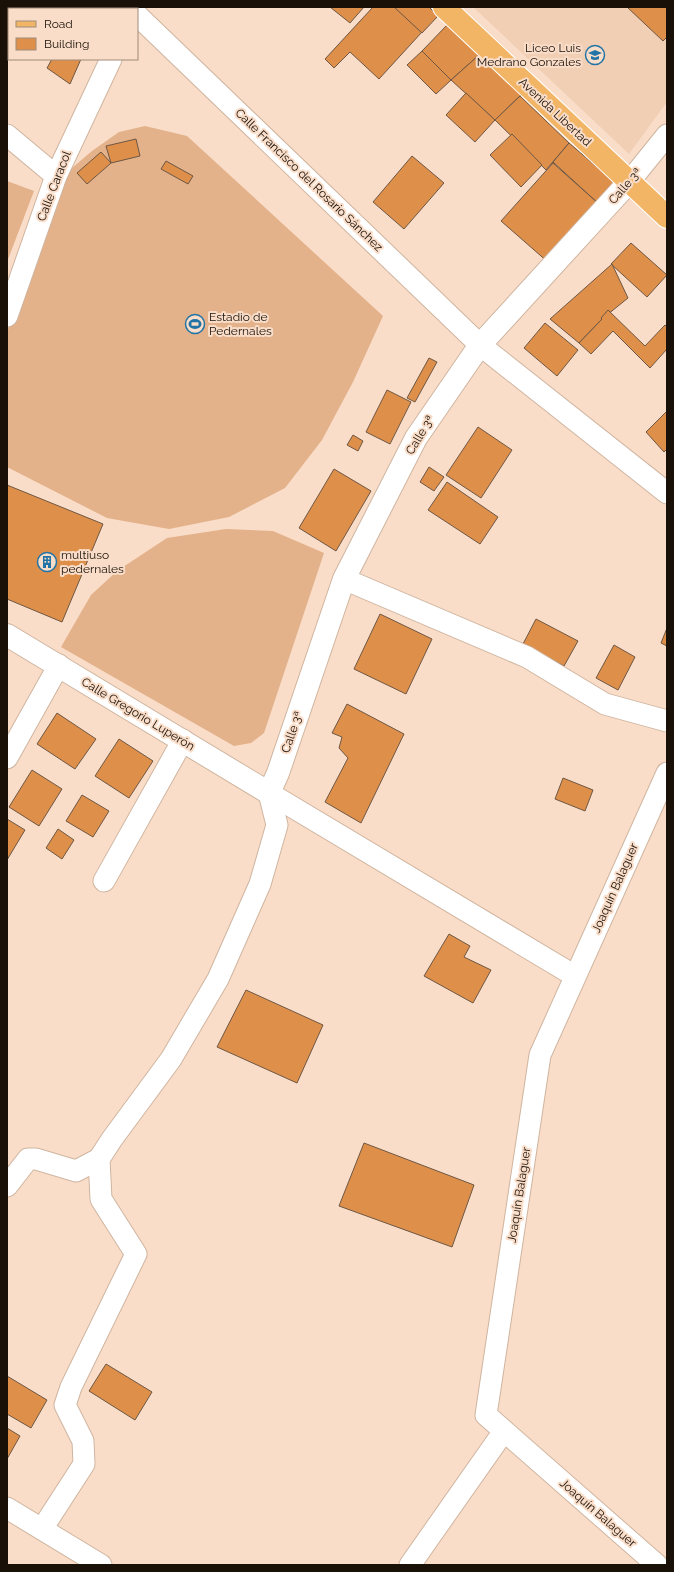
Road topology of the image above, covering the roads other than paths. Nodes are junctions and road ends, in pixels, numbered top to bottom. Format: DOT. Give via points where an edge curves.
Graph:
graph roads {
  1 [pos="444,7"];
  2 [pos="138,16"];
  3 [pos="110,60"];
  4 [pos="7,135"];
  5 [pos="667,135"];
  6 [pos="56,176"];
  7 [pos="629,182"];
  8 [pos="667,217"];
  9 [pos="7,316"];
  10 [pos="480,345"];
  11 [pos="667,492"];
  12 [pos="344,579"];
  13 [pos="7,635"];
  14 [pos="59,666"];
  15 [pos="667,721"];
  16 [pos="183,740"];
  17 [pos="7,758"];
  18 [pos="667,773"];
  19 [pos="269,793"];
  20 [pos="104,881"];
  21 [pos="575,976"];
  22 [pos="99,1159"];
  23 [pos="7,1186"];
  24 [pos="504,1431"];
  25 [pos="7,1508"];
  26 [pos="42,1529"];
  27 [pos="101,1565"];
  28 [pos="410,1565"];
  29 [pos="657,1565"];
  1 -- 7 [label="main road, Avenida Libertad"];
  2 -- 10 [label="street, Calle Francisco del Rosario Sánchez"];
  3 -- 6 [label="street, Calle Caracol"];
  4 -- 6 [label="street"];
  5 -- 7 [label="street, Calle 3ª"];
  6 -- 9 [label="street, Calle Caracol"];
  7 -- 8 [label="main road, Avenida Libertad"];
  7 -- 10 [label="street, Calle 3ª"];
  10 -- 11 [label="street, Calle Francisco del Rosario Sánchez"];
  10 -- 12 [label="street, Calle 3ª" via="416,438"];
  12 -- 15 [label="street" via="527,656 605,704"];
  12 -- 19 [label="street, Calle 3ª"];
  13 -- 14 [label="street, Calle Gregorio Luperón"];
  14 -- 16 [label="street, Calle Gregorio Luperón"];
  14 -- 17 [label="street"];
  16 -- 19 [label="street, Calle Gregorio Luperón"];
  16 -- 20 [label="street"];
  18 -- 21 [label="street, Joaquín Balaguer"];
  19 -- 21 [label="street"];
  19 -- 22 [label="street" via="277,825 260,884 218,978 171,1060"];
  21 -- 24 [label="street, Joaquín Balaguer" via="540,1054 486,1415"];
  22 -- 23 [label="street" via="76,1171 28,1159"];
  22 -- 26 [label="street" via="101,1199 136,1254 71,1387 65,1405 83,1441 84,1464"];
  24 -- 28 [label="street"];
  24 -- 29 [label="street, Joaquín Balaguer"];
  25 -- 26 [label="street"];
  26 -- 27 [label="street"];
}
